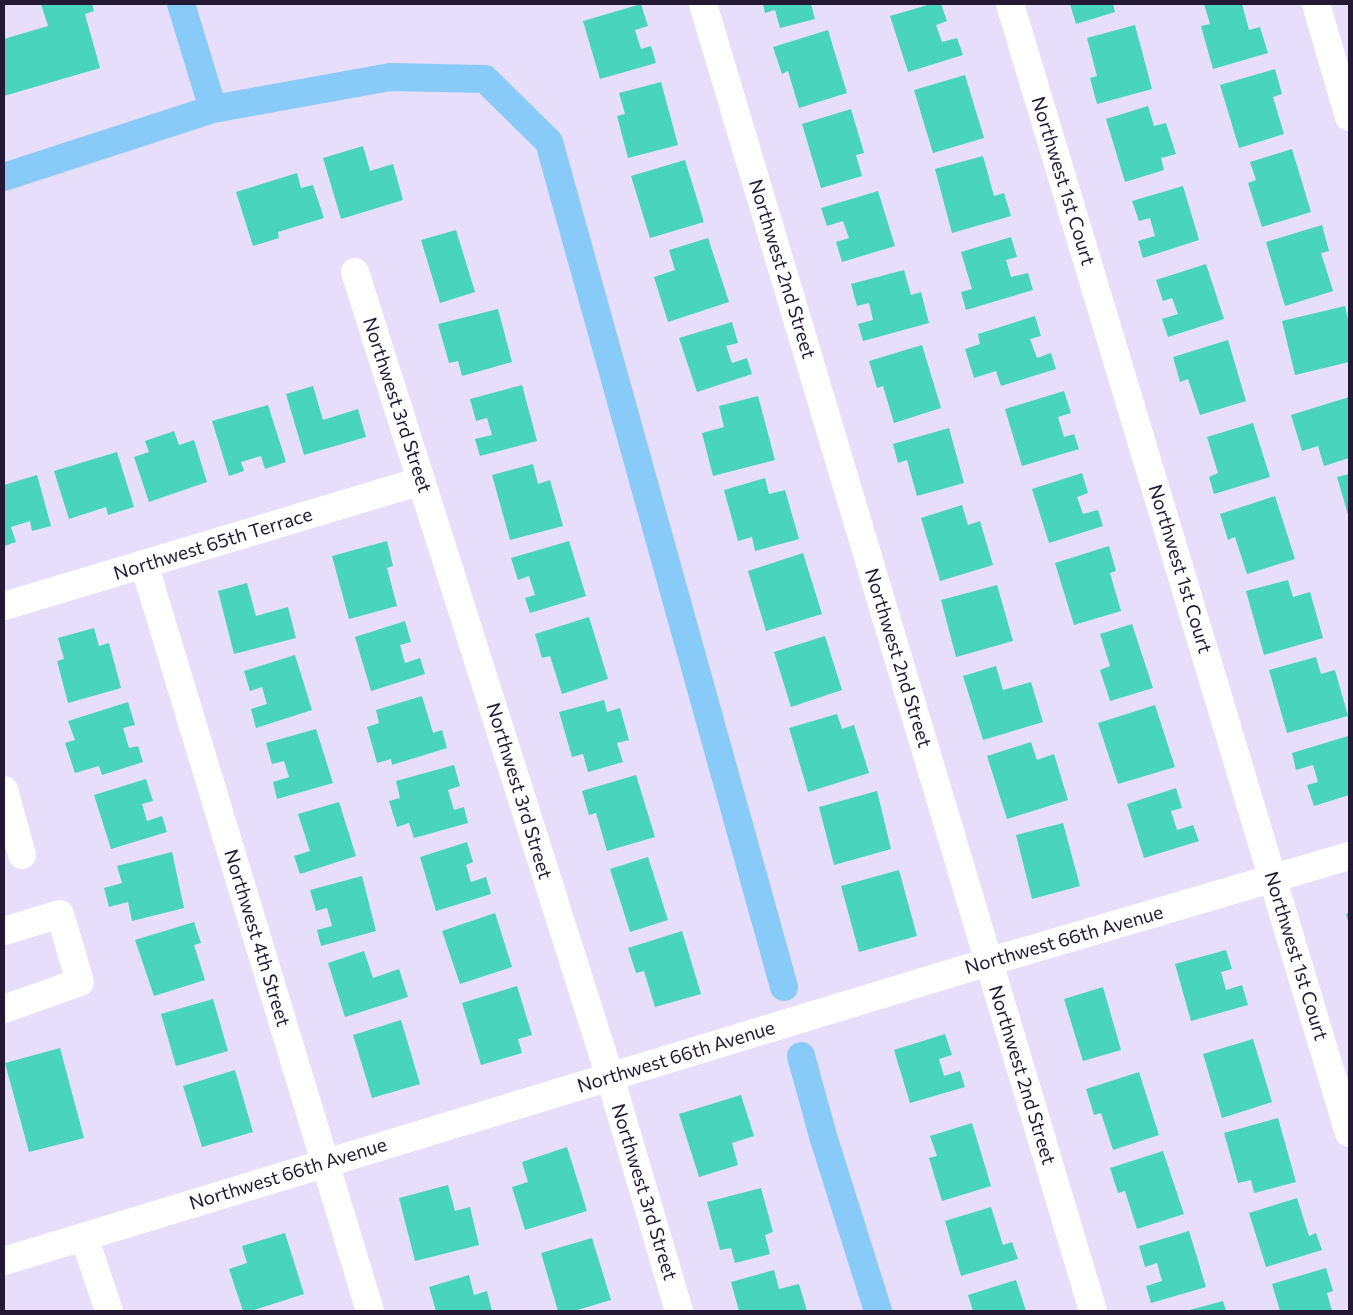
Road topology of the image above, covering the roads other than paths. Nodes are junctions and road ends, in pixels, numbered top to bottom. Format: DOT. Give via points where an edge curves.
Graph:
graph roads {
  1 [pos="703,4"];
  2 [pos="1010,4"];
  3 [pos="1316,4"];
  4 [pos="1349,117"];
  5 [pos="355,272"];
  6 [pos="421,481"];
  7 [pos="144,564"];
  8 [pos="4,606"];
  9 [pos="4,790"];
  10 [pos="22,854"];
  11 [pos="1349,856"];
  12 [pos="1273,879"];
  13 [pos="4,931"];
  14 [pos="988,962"];
  15 [pos="4,1009"];
  16 [pos="610,1077"];
  17 [pos="1349,1134"];
  18 [pos="325,1163"];
  19 [pos="84,1236"];
  20 [pos="4,1261"];
  21 [pos="109,1311"];
  22 [pos="370,1311"];
  23 [pos="679,1311"];
  24 [pos="1093,1311"];
  1 -- 14 [label="street, Northwest 2nd Street"];
  2 -- 12 [label="street, Northwest 1st Court"];
  3 -- 4 [label="street"];
  5 -- 6 [label="street, Northwest 3rd Street"];
  6 -- 7 [label="street, Northwest 65th Terrace"];
  6 -- 16 [label="street, Northwest 3rd Street"];
  7 -- 8 [label="street, Northwest 65th Terrace"];
  7 -- 18 [label="street, Northwest 4th Street"];
  9 -- 10 [label="street"];
  11 -- 12 [label="street, Northwest 66th Avenue"];
  12 -- 14 [label="street, Northwest 66th Avenue"];
  12 -- 17 [label="street, Northwest 1st Court"];
  13 -- 15 [label="street" via="60,914 80,982"];
  14 -- 16 [label="street, Northwest 66th Avenue"];
  14 -- 24 [label="street, Northwest 2nd Street"];
  16 -- 18 [label="street, Northwest 66th Avenue"];
  16 -- 23 [label="street, Northwest 3rd Street"];
  18 -- 19 [label="street, Northwest 66th Avenue"];
  18 -- 22 [label="street, Northwest 4th Street"];
  19 -- 20 [label="street, Northwest 66th Avenue"];
  19 -- 21 [label="street"];
}
